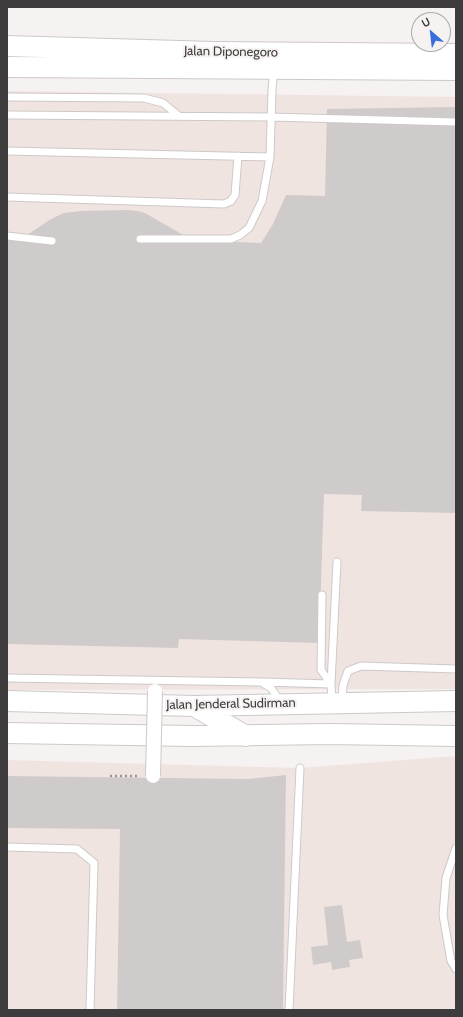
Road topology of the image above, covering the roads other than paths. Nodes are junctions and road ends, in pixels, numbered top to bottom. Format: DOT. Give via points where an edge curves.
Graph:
graph roads {
  1 [pos="7,46"];
  2 [pos="395,54"];
  3 [pos="456,54"];
  4 [pos="7,67"];
  5 [pos="274,69"];
  6 [pos="330,69"];
  7 [pos="456,70"];
  8 [pos="7,97"];
  9 [pos="7,115"];
  10 [pos="180,116"];
  11 [pos="271,117"];
  12 [pos="456,122"];
  13 [pos="7,152"];
  14 [pos="238,156"];
  15 [pos="270,157"];
  16 [pos="7,196"];
  17 [pos="7,236"];
  18 [pos="140,239"];
  19 [pos="52,241"];
  20 [pos="337,562"];
  21 [pos="322,595"];
  22 [pos="456,669"];
  23 [pos="7,678"];
  24 [pos="261,682"];
  25 [pos="155,691"];
  26 [pos="335,696"];
  27 [pos="7,701"];
  28 [pos="456,701"];
  29 [pos="282,704"];
  30 [pos="194,706"];
  31 [pos="7,733"];
  32 [pos="246,736"];
  33 [pos="456,736"];
  34 [pos="300,768"];
  35 [pos="153,776"];
  36 [pos="7,847"];
  37 [pos="456,848"];
  38 [pos="456,969"];
  39 [pos="90,1010"];
  40 [pos="289,1010"];
  1 -- 2 [label="street, Jalan Diponegoro"];
  2 -- 3 [label="street, Jalan Diponegoro"];
  2 -- 6 [label="street"];
  4 -- 5 [label="street, Jalan Diponegoro"];
  5 -- 6 [label="street, Jalan Diponegoro"];
  5 -- 11 [label="lane"];
  6 -- 7 [label="street, Jalan Diponegoro"];
  8 -- 10 [label="lane" via="144,98 163,103"];
  9 -- 10 [label="lane"];
  10 -- 11 [label="lane"];
  11 -- 12 [label="lane"];
  11 -- 15 [label="lane"];
  13 -- 14 [label="lane"];
  14 -- 15 [label="lane"];
  14 -- 16 [label="lane" via="235,195 231,201 224,204"];
  15 -- 18 [label="lane" via="262,201 249,228 240,235 231,239"];
  17 -- 19 [label="lane"];
  20 -- 26 [label="lane"];
  21 -- 26 [label="lane" via="321,670"];
  22 -- 26 [label="lane" via="361,666 348,671 343,685"];
  23 -- 24 [label="lane"];
  24 -- 26 [label="lane"];
  24 -- 29 [label="lane" via="271,688"];
  25 -- 35 [label="street, bridge"];
  26 -- 28 [label="street, Jalan Jenderal Sudirman"];
  26 -- 29 [label="street, Jalan Jenderal Sudirman"];
  27 -- 30 [label="street, Jalan Jenderal Sudirman"];
  29 -- 30 [label="street, Jalan Jenderal Sudirman"];
  30 -- 32 [label="street"];
  31 -- 32 [label="street"];
  32 -- 33 [label="street"];
  34 -- 40 [label="lane"];
  36 -- 39 [label="lane" via="76,849 94,863"];
  37 -- 38 [label="lane" via="446,878 443,915 451,961"];
}
